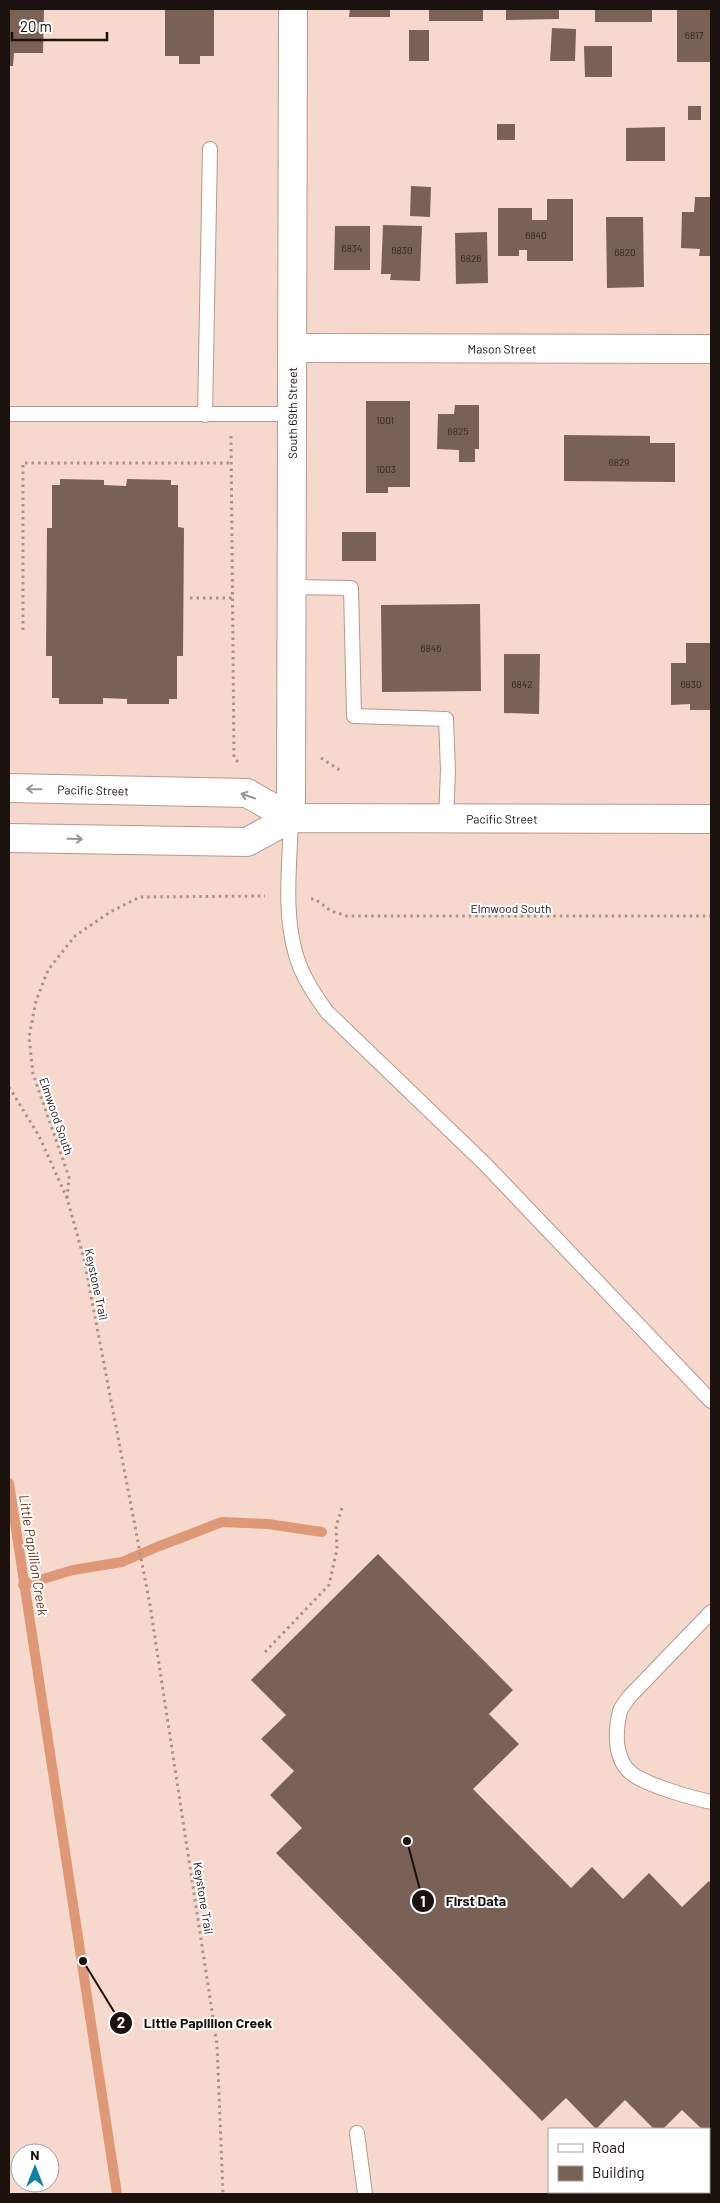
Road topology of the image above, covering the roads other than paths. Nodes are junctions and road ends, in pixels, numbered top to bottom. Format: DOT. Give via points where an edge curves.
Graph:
graph roads {
  1 [pos="293,9"];
  2 [pos="210,149"];
  3 [pos="293,348"];
  4 [pos="711,349"];
  5 [pos="9,414"];
  6 [pos="292,414"];
  7 [pos="206,415"];
  8 [pos="292,587"];
  9 [pos="9,788"];
  10 [pos="292,818"];
  11 [pos="446,818"];
  12 [pos="711,819"];
  13 [pos="9,838"];
  14 [pos="711,1401"];
  15 [pos="711,1612"];
  16 [pos="711,1802"];
  17 [pos="356,2133"];
  18 [pos="365,2194"];
  1 -- 3 [label="street, South 69th Street"];
  2 -- 7 [label="lane"];
  3 -- 4 [label="street, Mason Street"];
  3 -- 6 [label="street, South 69th Street"];
  5 -- 7 [label="lane"];
  6 -- 7 [label="lane"];
  6 -- 8 [label="street, South 69th Street"];
  8 -- 10 [label="street, South 69th Street"];
  8 -- 11 [label="lane" via="351,588 354,716 446,719"];
  10 -- 9 [label="street, Pacific Street, one-way" via="247,793"];
  10 -- 11 [label="street, Pacific Street"];
  13 -- 10 [label="street, Pacific Street, one-way" via="248,842"];
  10 -- 14 [label="lane" via="289,898 292,932 296,955 321,1004 485,1164"];
  11 -- 12 [label="street, Pacific Street"];
  15 -- 16 [label="lane" via="631,1695 620,1710 616,1741 620,1757 631,1773 657,1786"];
  17 -- 18 [label="lane"];
}
